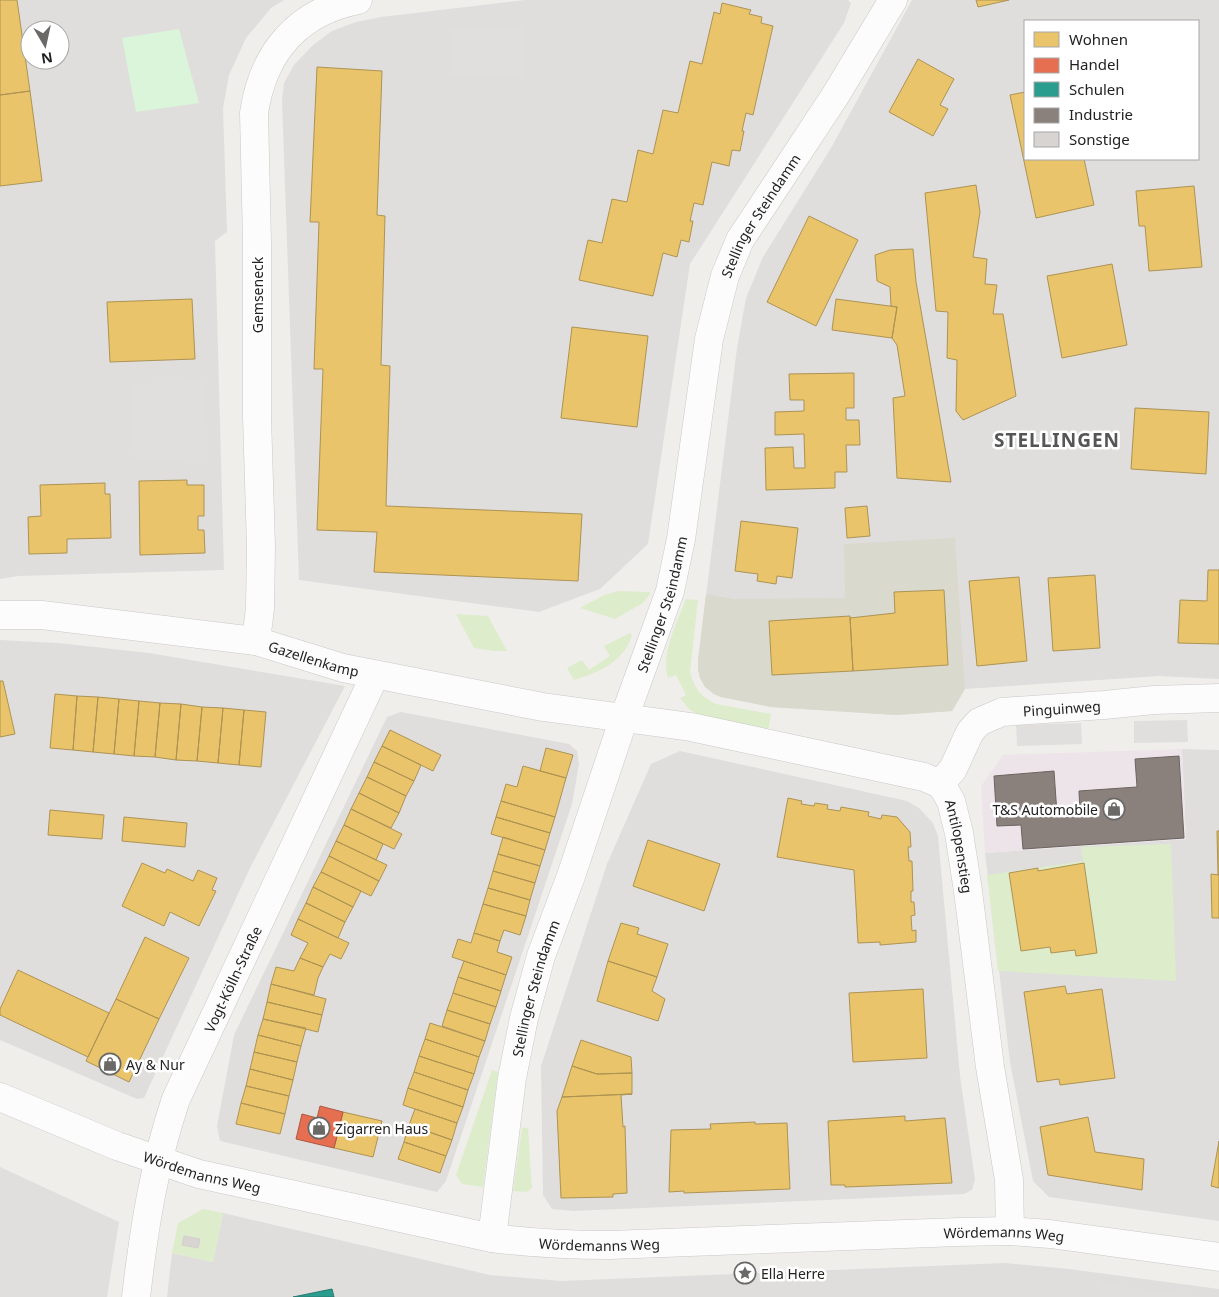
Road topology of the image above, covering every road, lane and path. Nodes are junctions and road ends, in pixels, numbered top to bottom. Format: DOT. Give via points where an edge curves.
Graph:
graph roads {
  1 [pos="358,0"];
  2 [pos="893,0"];
  3 [pos="0,615"];
  4 [pos="256,641"];
  5 [pos="375,675"];
  6 [pos="1219,698"];
  7 [pos="624,718"];
  8 [pos="940,784"];
  9 [pos="0,1097"];
  10 [pos="158,1161"];
  11 [pos="1010,1231"];
  12 [pos="492,1238"];
  13 [pos="1219,1257"];
  14 [pos="136,1297"];
  1 -- 4 [label="street, Gemseneck" via="318,13 299,26 272,58 257,94 254,113 261,547"];
  2 -- 7 [label="street, Stellinger Steindamm" via="835,96 740,240 724,276 709,339 676,568"];
  3 -- 4 [label="street, Gazellenkamp" via="42,615"];
  4 -- 5 [label="street, Gazellenkamp"];
  5 -- 7 [label="street, Gazellenkamp"];
  5 -- 10 [label="street, Vogt-Kölln-Straße" via="176,1099"];
  6 -- 8 [label="street, Pinguinweg" via="1002,712 979,722 970,732 953,769"];
  7 -- 8 [label="street, Antilopenstieg" via="691,727 924,777"];
  7 -- 12 [label="street, Stellinger Steindamm" via="542,956 524,1018 512,1078"];
  8 -- 11 [label="street, Antilopenstieg" via="951,801 956,818 967,883 990,1067 1009,1180"];
  9 -- 10 [label="street, Wördemanns Weg"];
  10 -- 12 [label="street, Wördemanns Weg" via="199,1174"];
  10 -- 14 [label="street, Vogt-Kölln-Straße"];
  11 -- 12 [label="street, Wördemanns Weg" via="610,1245 562,1245"];
  11 -- 13 [label="street, Wördemanns Weg"];
}
